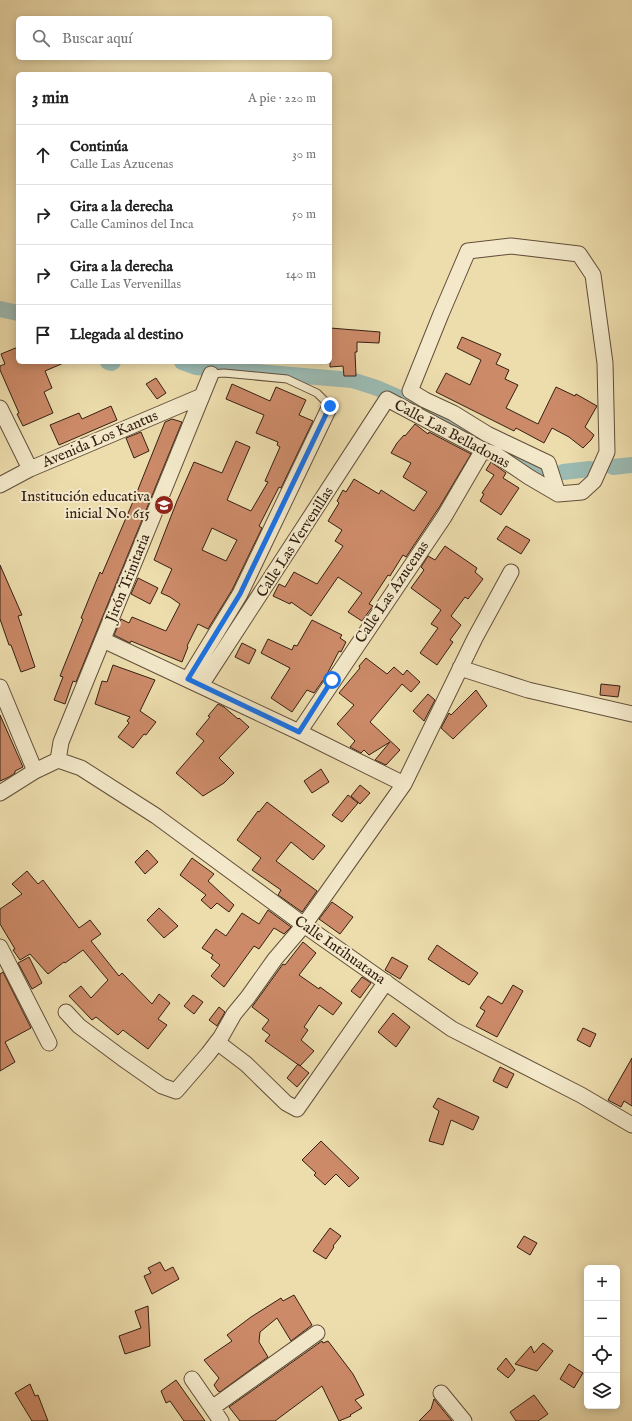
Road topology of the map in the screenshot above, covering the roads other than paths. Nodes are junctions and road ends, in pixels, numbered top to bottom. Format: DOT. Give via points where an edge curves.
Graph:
graph roads {
  1 [pos="211,374"];
  2 [pos="202,396"];
  3 [pos="388,399"];
  4 [pos="330,406"];
  5 [pos="0,408"];
  6 [pos="483,450"];
  7 [pos="30,469"];
  8 [pos="0,485"];
  9 [pos="558,494"];
  10 [pos="511,572"];
  11 [pos="103,640"];
  12 [pos="460,668"];
  13 [pos="195,682"];
  14 [pos="0,687"];
  15 [pos="632,714"];
  16 [pos="299,732"];
  17 [pos="58,760"];
  18 [pos="35,771"];
  19 [pos="404,784"];
  20 [pos="0,793"];
  21 [pos="304,925"];
  22 [pos="0,947"];
  23 [pos="386,982"];
  24 [pos="66,1012"];
  25 [pos="217,1042"];
  26 [pos="49,1043"];
  27 [pos="632,1125"];
  28 [pos="317,1333"];
  29 [pos="192,1380"];
  30 [pos="441,1393"];
  31 [pos="212,1408"];
  32 [pos="221,1421"];
  33 [pos="464,1421"];
  1 -- 2 [label="street, Jirón Trinitaria"];
  1 -- 4 [label="lane" via="287,379 317,393"];
  2 -- 7 [label="street, Avenida Los Kantus"];
  2 -- 11 [label="street, Jirón Trinitaria"];
  3 -- 6 [label="street, Calle Las Belladonas"];
  3 -- 13 [label="street, Calle Las Vervenillas"];
  4 -- 13 [label="street, Calle Las Vervenillas"];
  5 -- 7 [label="street"];
  6 -- 9 [label="street, Calle Las Belladonas" via="494,454"];
  6 -- 16 [label="street, Calle Las Azucenas" via="444,517"];
  7 -- 8 [label="street, Avenida Los Kantus"];
  9 -- 9 [label="street, Calle Las Belladonas" via="582,492 594,481 606,452 605,363 593,275 579,254 511,246 468,251 410,391 487,434 548,463"];
  10 -- 12 [label="street"];
  11 -- 13 [label="street"];
  11 -- 17 [label="street, Jirón Trinitaria" via="61,742"];
  12 -- 15 [label="street" via="528,690"];
  12 -- 19 [label="street"];
  13 -- 16 [label="street"];
  14 -- 18 [label="street"];
  16 -- 19 [label="street"];
  17 -- 18 [label="street"];
  17 -- 21 [label="street, Calle Intihuatana" via="81,768 156,816"];
  18 -- 20 [label="street"];
  19 -- 21 [label="street"];
  21 -- 23 [label="street, Calle Intihuatana"];
  21 -- 25 [label="street" via="234,1014"];
  22 -- 26 [label="street"];
  23 -- 25 [label="street" via="297,1109 286,1103 246,1064"];
  23 -- 27 [label="street, Calle Intihuatana" via="452,1029"];
  24 -- 25 [label="street" via="79,1026 122,1058 162,1086 176,1091"];
  28 -- 31 [label="street"];
  29 -- 31 [label="street"];
  30 -- 33 [label="street"];
  31 -- 32 [label="street"];
}
